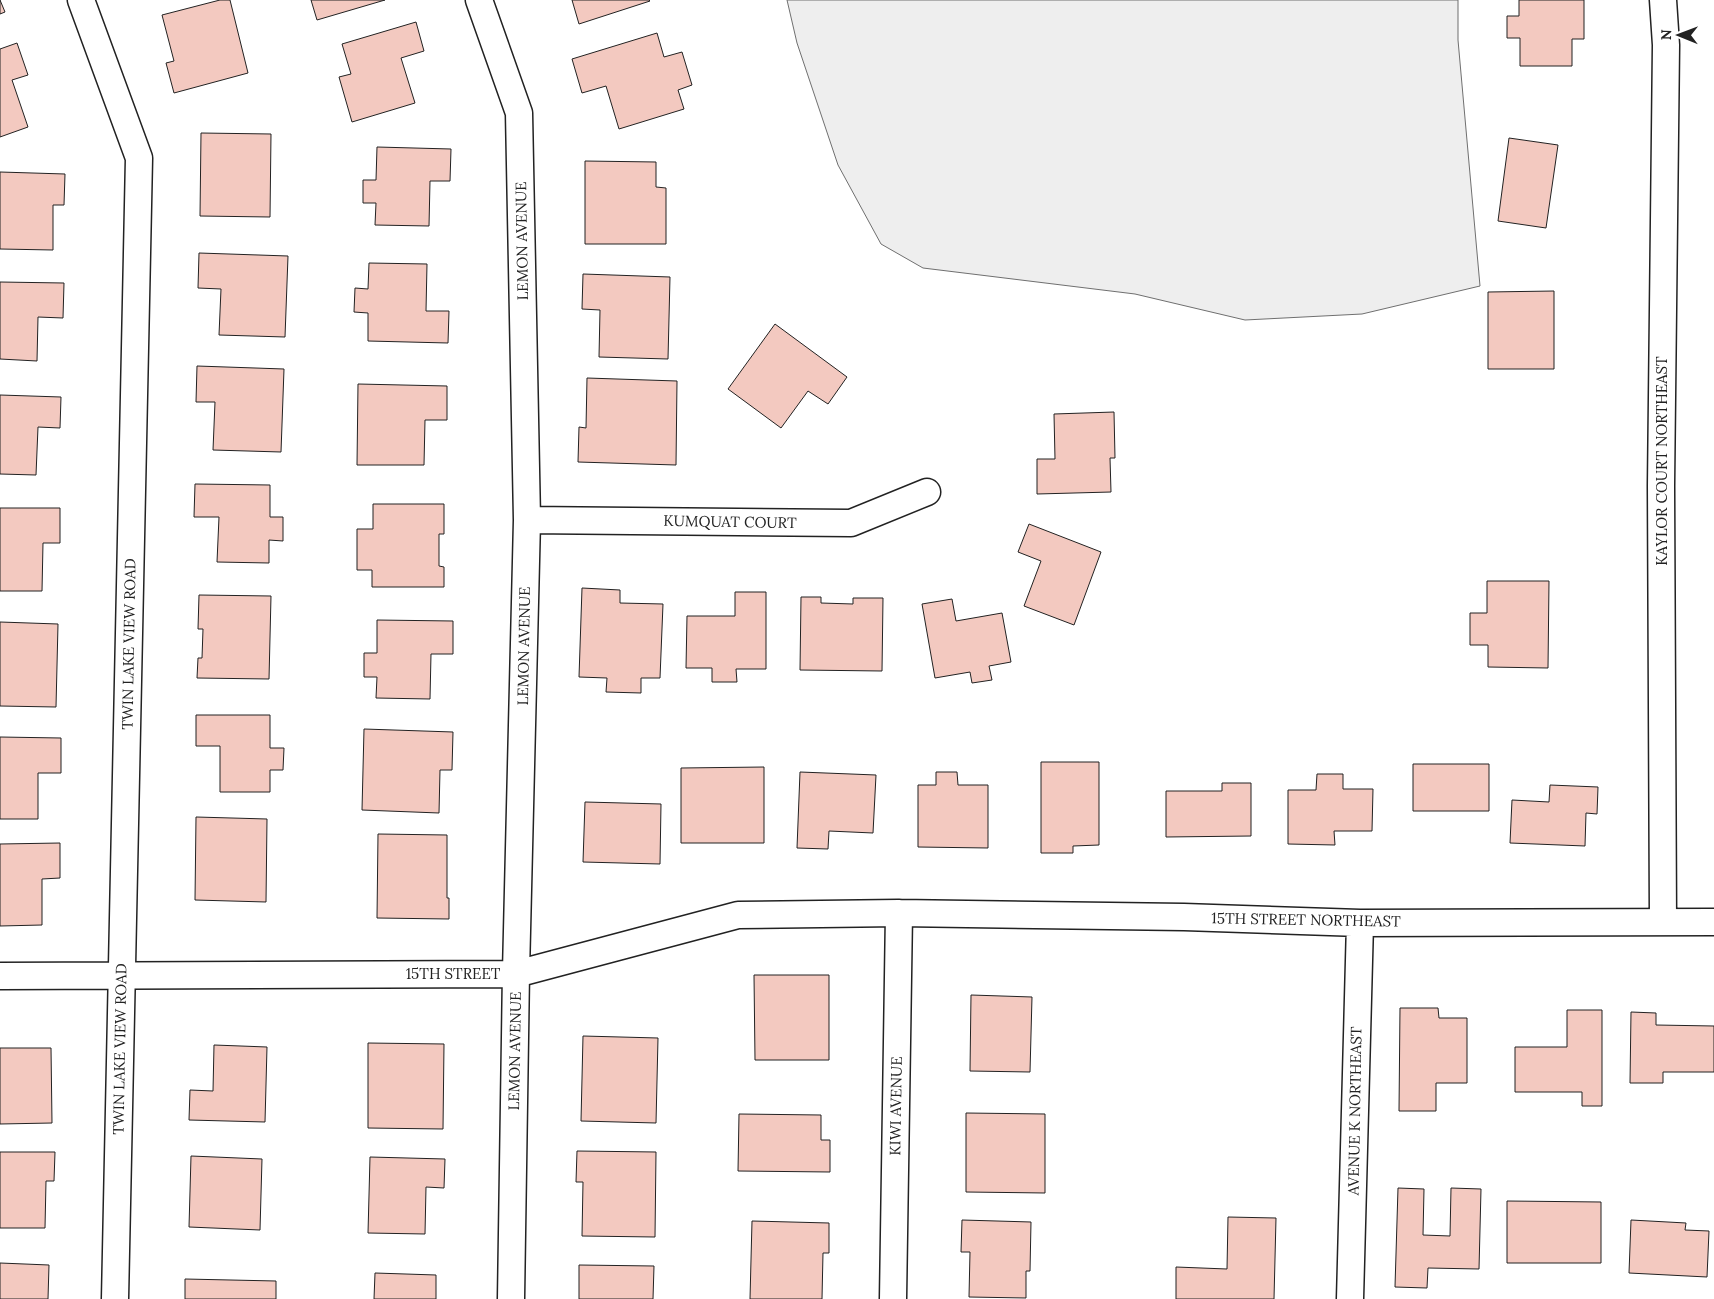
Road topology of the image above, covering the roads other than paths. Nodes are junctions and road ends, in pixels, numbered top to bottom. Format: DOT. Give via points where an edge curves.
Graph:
graph roads {
  1 [pos="81,0"];
  2 [pos="480,0"];
  3 [pos="1663,0"];
  4 [pos="927,492"];
  5 [pos="527,520"];
  6 [pos="898,913"];
  7 [pos="1663,921"];
  8 [pos="1714,922"];
  9 [pos="1360,923"];
  10 [pos="516,974"];
  11 [pos="121,975"];
  12 [pos="0,976"];
  13 [pos="115,1299"];
  14 [pos="511,1299"];
  15 [pos="894,1299"];
  16 [pos="1350,1299"];
  1 -- 11 [label="street, TWIN LAKE VIEW ROAD" via="139,158"];
  2 -- 5 [label="street, LEMON AVENUE" via="519,112"];
  3 -- 7 [label="street, KAYLOR COURT NORTHEAST" via="1666,45 1661,486"];
  4 -- 5 [label="street, KUMQUAT COURT" via="851,523"];
  5 -- 10 [label="street, LEMON AVENUE"];
  6 -- 9 [label="street, 15TH STREET NORTHEAST"];
  6 -- 10 [label="street, 15TH STREET" via="738,915"];
  6 -- 15 [label="street, KIWI AVENUE"];
  7 -- 8 [label="street, 15TH STREET NORTHEAST"];
  7 -- 9 [label="street, 15TH STREET NORTHEAST"];
  9 -- 16 [label="street, AVENUE K NORTHEAST"];
  10 -- 11 [label="street, 15TH STREET"];
  10 -- 14 [label="street, LEMON AVENUE"];
  11 -- 12 [label="street, 15TH STREET"];
  11 -- 13 [label="street, TWIN LAKE VIEW ROAD"];
}
